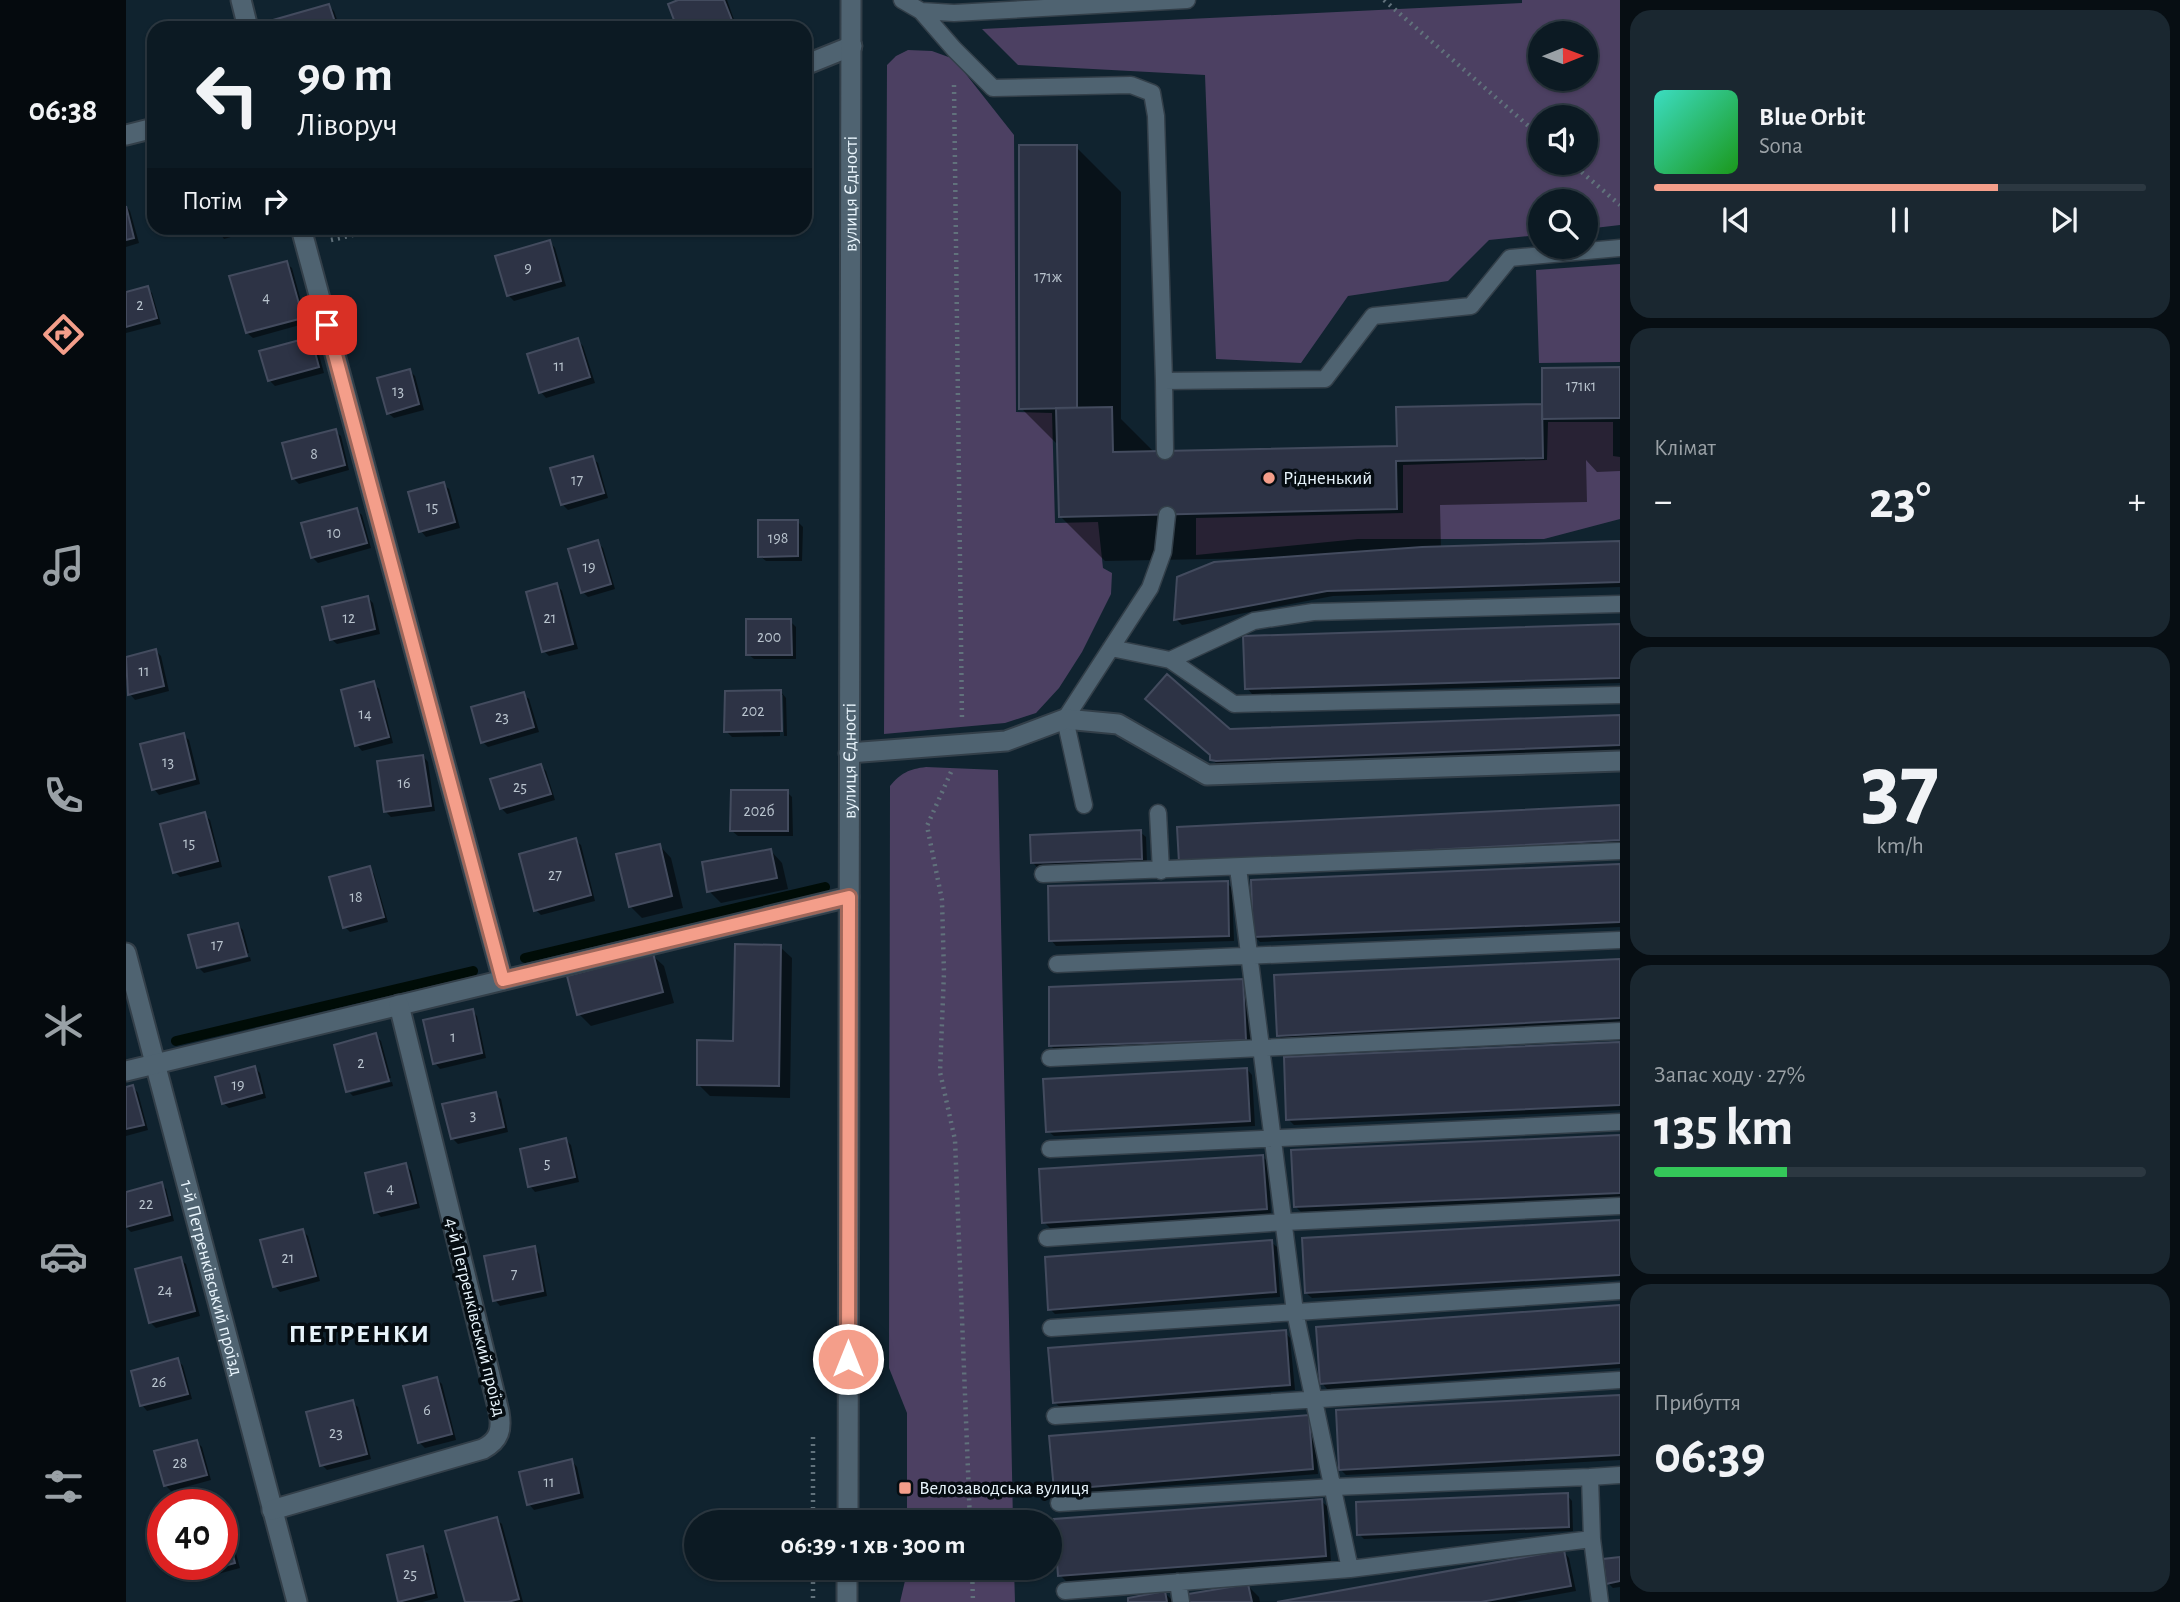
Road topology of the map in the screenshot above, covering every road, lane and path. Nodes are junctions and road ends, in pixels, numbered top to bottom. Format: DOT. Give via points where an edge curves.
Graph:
graph roads {
  1 [pos="241,0"];
  2 [pos="851,0"];
  3 [pos="902,0"];
  4 [pos="1187,0"];
  5 [pos="1384,0"];
  6 [pos="921,11"];
  7 [pos="246,21"];
  8 [pos="852,46"];
  9 [pos="812,62"];
  10 [pos="1528,126"];
  11 [pos="147,130"];
  12 [pos="126,135"];
  13 [pos="1585,175"];
  14 [pos="1620,205"];
  15 [pos="321,235"];
  16 [pos="303,237"];
  17 [pos="1620,248"];
  18 [pos="1164,381"];
  19 [pos="1166,451"];
  20 [pos="1167,515"];
  21 [pos="1620,604"];
  22 [pos="1111,648"];
  23 [pos="1170,660"];
  24 [pos="1620,695"];
  25 [pos="1065,719"];
  26 [pos="849,753"];
  27 [pos="1620,761"];
  28 [pos="1084,805"];
  29 [pos="1158,813"];
  30 [pos="1620,851"];
  31 [pos="1238,868"];
  32 [pos="1161,871"];
  33 [pos="1044,874"];
  34 [pos="849,897"];
  35 [pos="1620,940"];
  36 [pos="126,953"];
  37 [pos="1249,956"];
  38 [pos="1057,964"];
  39 [pos="503,980"];
  40 [pos="399,1005"];
  41 [pos="135,1025"];
  42 [pos="1620,1031"];
  43 [pos="1263,1048"];
  44 [pos="1051,1058"];
  45 [pos="155,1064"];
  46 [pos="126,1071"];
  47 [pos="1620,1122"];
  48 [pos="1273,1137"];
  49 [pos="1050,1149"];
  50 [pos="1620,1206"];
  51 [pos="1285,1222"];
  52 [pos="1046,1238"];
  53 [pos="1620,1291"];
  54 [pos="1295,1312"];
  55 [pos="1051,1328"];
  56 [pos="1620,1380"];
  57 [pos="1315,1400"];
  58 [pos="1055,1416"];
  59 [pos="813,1437"];
  60 [pos="1620,1475"];
  61 [pos="1590,1477"];
  62 [pos="1334,1487"];
  63 [pos="1059,1503"];
  64 [pos="272,1510"];
  65 [pos="813,1510"];
  66 [pos="848,1510"];
  67 [pos="1592,1539"];
  68 [pos="1350,1569"];
  69 [pos="813,1580"];
  70 [pos="848,1580"];
  71 [pos="973,1580"];
  72 [pos="1178,1582"];
  73 [pos="1065,1591"];
  74 [pos="297,1602"];
  75 [pos="813,1602"];
  76 [pos="847,1602"];
  77 [pos="974,1602"];
  78 [pos="1181,1602"];
  79 [pos="1600,1602"];
  1 -- 7 [label="street"];
  2 -- 8 [label="street, вулиця Єдності"];
  3 -- 6 [label="lane"];
  4 -- 6 [label="lane"];
  5 -- 10 [label="path"];
  6 -- 18 [label="lane" via="993,88 1131,85 1152,93"];
  8 -- 9 [label="street"];
  8 -- 26 [label="street, вулиця Єдності"];
  11 -- 12 [label="street"];
  13 -- 14 [label="path"];
  15 -- 16 [label="path"];
  16 -- 39 [label="street"];
  17 -- 18 [label="lane" via="1510,258 1471,306 1373,316 1325,379"];
  18 -- 19 [label="lane"];
  20 -- 22 [label="lane" via="1158,571"];
  21 -- 23 [label="lane" via="1313,612 1254,621"];
  22 -- 23 [label="lane"];
  22 -- 25 [label="lane"];
  23 -- 24 [label="lane" via="1234,704"];
  25 -- 26 [label="street" via="1006,741"];
  25 -- 27 [label="street" via="1118,724 1207,775"];
  25 -- 28 [label="lane"];
  26 -- 34 [label="street, вулиця Єдності"];
  29 -- 32 [label="lane"];
  30 -- 31 [label="lane"];
  31 -- 32 [label="lane"];
  31 -- 37 [label="lane"];
  32 -- 33 [label="lane"];
  34 -- 39 [label="street"];
  34 -- 66 [label="street, вулиця Єдності"];
  35 -- 37 [label="lane"];
  36 -- 41 [label="street, 1-й Петренківський проїзд"];
  37 -- 38 [label="lane"];
  37 -- 43 [label="lane"];
  39 -- 40 [label="street"];
  40 -- 45 [label="street"];
  40 -- 64 [label="street, 4-й Петренківський проїзд" via="499,1412 499,1436 484,1449"];
  41 -- 45 [label="street, 1-й Петренківський проїзд"];
  42 -- 43 [label="lane"];
  43 -- 44 [label="lane"];
  43 -- 48 [label="lane"];
  45 -- 46 [label="street"];
  45 -- 64 [label="street, 1-й Петренківський проїзд"];
  47 -- 48 [label="lane"];
  48 -- 49 [label="lane"];
  48 -- 51 [label="lane"];
  50 -- 51 [label="lane"];
  51 -- 52 [label="lane"];
  51 -- 54 [label="lane"];
  53 -- 54 [label="lane"];
  54 -- 55 [label="lane"];
  54 -- 57 [label="lane"];
  56 -- 57 [label="lane"];
  57 -- 58 [label="lane"];
  57 -- 62 [label="lane"];
  59 -- 65 [label="path"];
  60 -- 61 [label="lane"];
  61 -- 62 [label="lane"];
  61 -- 67 [label="lane"];
  62 -- 63 [label="lane"];
  62 -- 68 [label="lane"];
  64 -- 74 [label="street, 1-й Петренківський проїзд"];
  67 -- 68 [label="lane"];
  67 -- 79 [label="lane"];
  68 -- 72 [label="lane"];
  69 -- 75 [label="path"];
  70 -- 76 [label="street"];
  71 -- 77 [label="path"];
  72 -- 73 [label="lane"];
  72 -- 78 [label="lane"];
}
